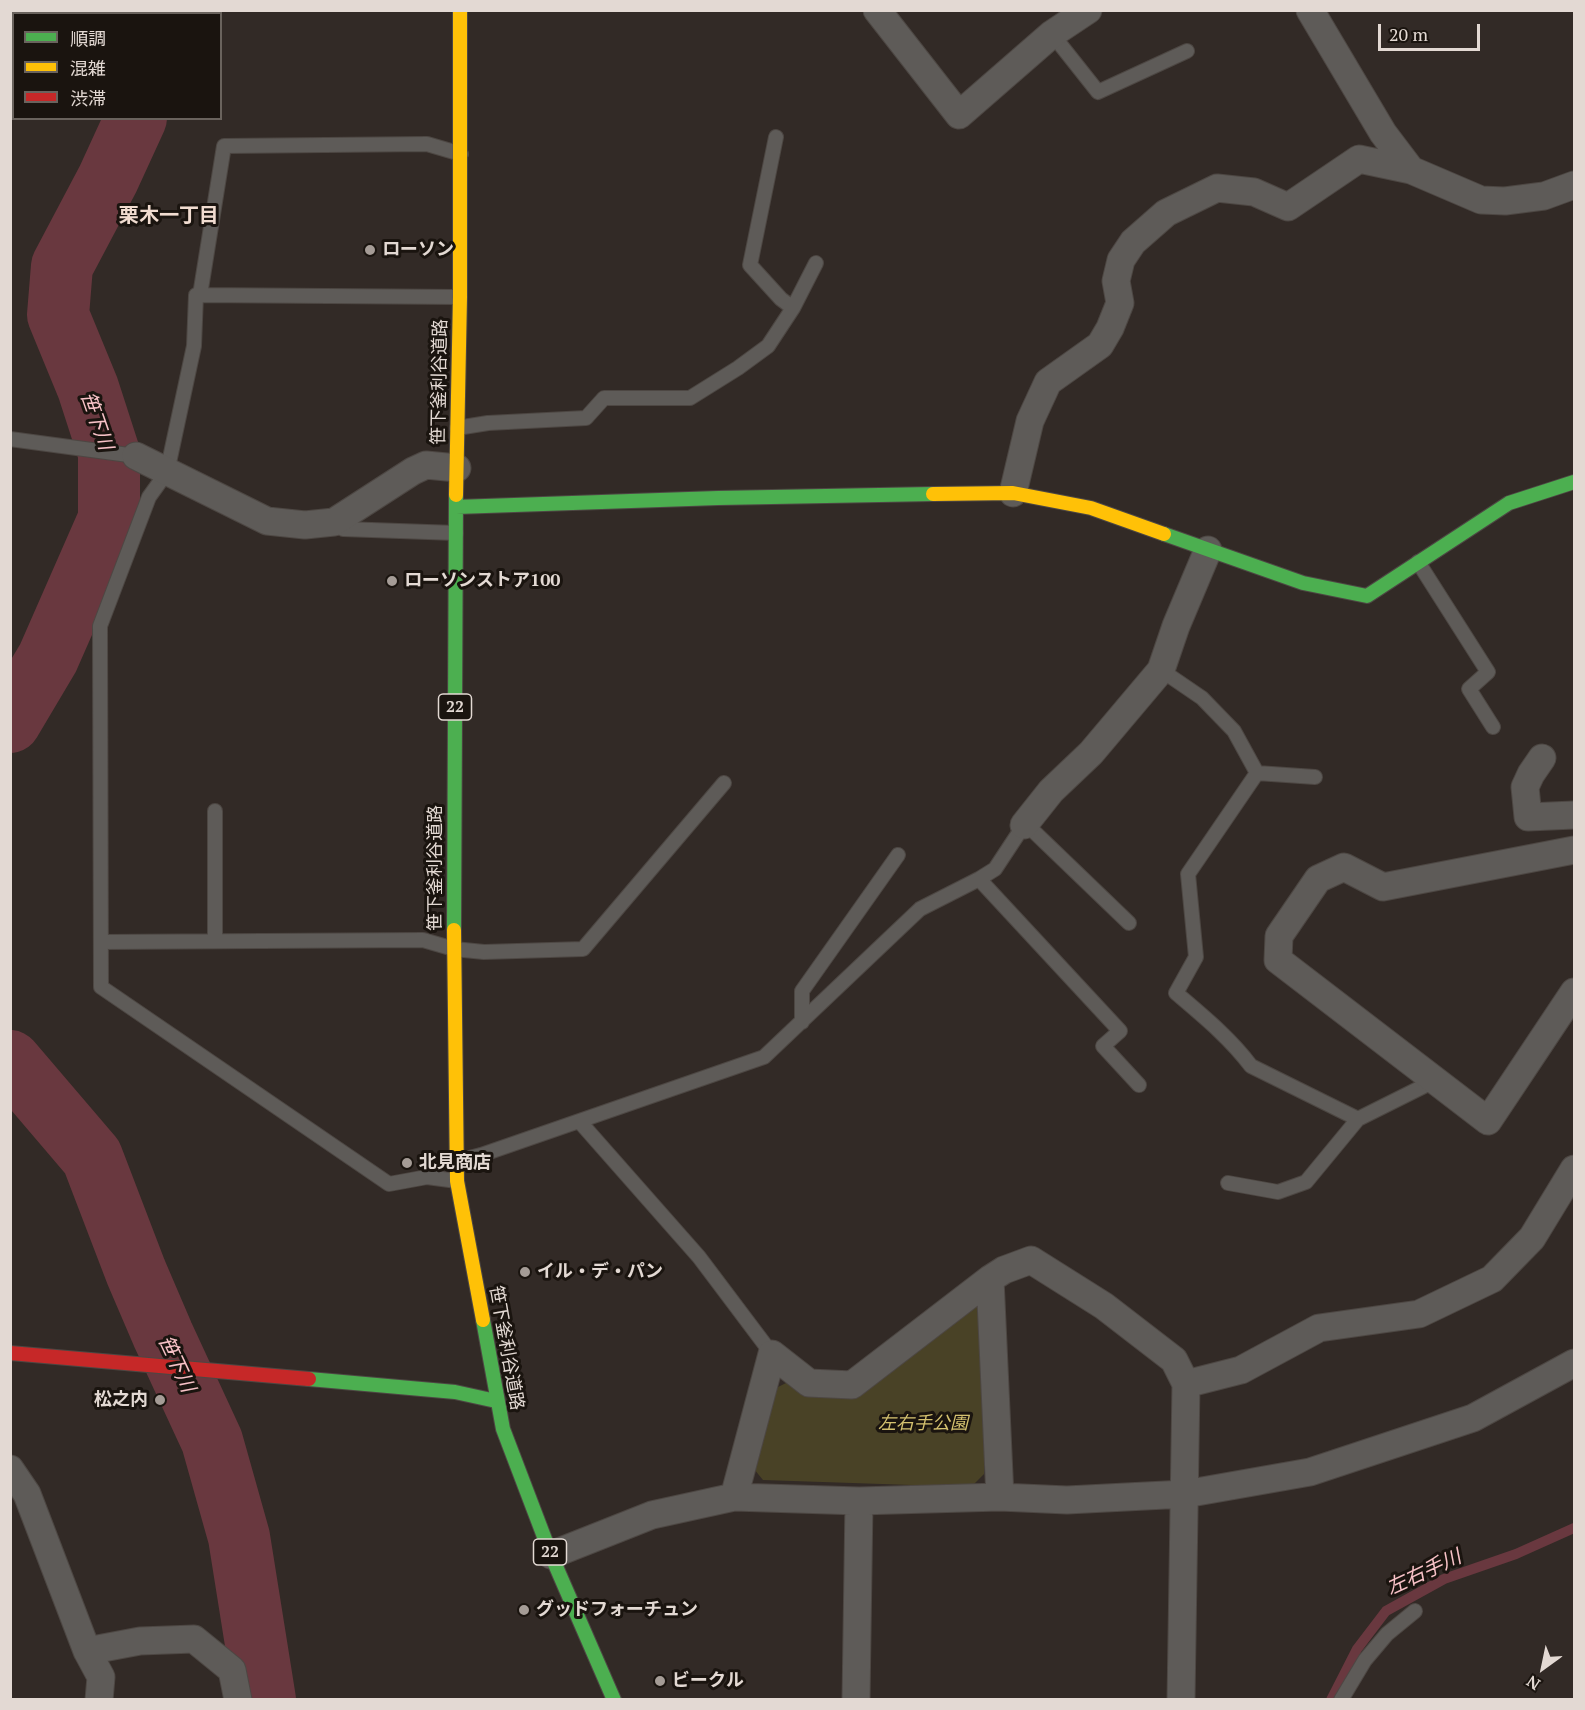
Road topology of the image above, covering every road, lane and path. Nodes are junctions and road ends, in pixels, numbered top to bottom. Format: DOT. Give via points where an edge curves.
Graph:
graph roads {
  1 [pos="460,10"];
  2 [pos="877,10"];
  3 [pos="1088,10"];
  4 [pos="1310,10"];
  5 [pos="1052,34"];
  6 [pos="1187,51"];
  7 [pos="776,137"];
  8 [pos="461,154"];
  9 [pos="1411,170"];
  10 [pos="1575,185"];
  11 [pos="816,263"];
  12 [pos="200,295"];
  13 [pos="460,297"];
  14 [pos="793,308"];
  15 [pos="457,428"];
  16 [pos="10,439"];
  17 [pos="136,456"];
  18 [pos="457,468"];
  19 [pos="167,472"];
  20 [pos="1575,482"];
  21 [pos="1013,493"];
  22 [pos="456,507"];
  23 [pos="334,522"];
  24 [pos="456,533"];
  25 [pos="1208,550"];
  26 [pos="1418,562"];
  27 [pos="1161,670"];
  28 [pos="1494,727"];
  29 [pos="1542,758"];
  30 [pos="1257,773"];
  31 [pos="1315,777"];
  32 [pos="724,783"];
  33 [pos="215,811"];
  34 [pos="1575,815"];
  35 [pos="1024,824"];
  36 [pos="1575,850"];
  37 [pos="898,855"];
  38 [pos="978,879"];
  39 [pos="1129,923"];
  40 [pos="216,941"];
  41 [pos="101,942"];
  42 [pos="454,949"];
  43 [pos="1575,992"];
  44 [pos="802,1022"];
  45 [pos="1434,1081"];
  46 [pos="1138,1085"];
  47 [pos="1358,1119"];
  48 [pos="580,1122"];
  49 [pos="456,1161"];
  50 [pos="1575,1169"];
  51 [pos="457,1181"];
  52 [pos="1228,1183"];
  53 [pos="990,1279"];
  54 [pos="10,1353"];
  55 [pos="772,1354"];
  56 [pos="1575,1363"];
  57 [pos="1186,1384"];
  58 [pos="496,1401"];
  59 [pos="10,1469"];
  60 [pos="1185,1494"];
  61 [pos="734,1497"];
  62 [pos="1000,1497"];
  63 [pos="859,1501"];
  64 [pos="551,1555"];
  65 [pos="1415,1611"];
  66 [pos="87,1651"];
  67 [pos="99,1700"];
  68 [pos="238,1700"];
  69 [pos="614,1700"];
  70 [pos="856,1700"];
  71 [pos="1181,1700"];
  72 [pos="1341,1700"];
  1 -- 8 [label="main road, 笹下釜利谷道路 / 22"];
  2 -- 5 [label="street" via="959,115"];
  3 -- 5 [label="street"];
  4 -- 9 [label="street" via="1383,133"];
  5 -- 6 [label="lane" via="1098,92"];
  7 -- 14 [label="lane" via="750,265"];
  8 -- 12 [label="lane" via="427,144 224,146"];
  8 -- 13 [label="main road, 笹下釜利谷道路 / 22"];
  9 -- 10 [label="street" via="1481,200 1544,196"];
  9 -- 21 [label="street" via="1359,159 1288,207 1254,192 1217,188 1166,213 1133,242 1121,260 1116,281 1120,303 1100,345 1048,382 1030,421"];
  11 -- 14 [label="lane"];
  12 -- 13 [label="lane"];
  12 -- 19 [label="lane" via="196,296 194,346"];
  13 -- 15 [label="main road, 笹下釜利谷道路 / 22"];
  14 -- 15 [label="lane" via="768,345 690,398 604,398 586,418"];
  15 -- 18 [label="main road, 笹下釜利谷道路 / 22"];
  16 -- 17 [label="lane"];
  17 -- 19 [label="street"];
  18 -- 22 [label="main road, 笹下釜利谷道路 / 22"];
  18 -- 23 [label="street" via="426,465"];
  19 -- 23 [label="street" via="267,521 305,525"];
  19 -- 41 [label="lane" via="149,497 100,626"];
  20 -- 26 [label="main road" via="1509,503"];
  21 -- 22 [label="main road"];
  21 -- 25 [label="main road" via="1091,508"];
  22 -- 24 [label="main road, 笹下釜利谷道路 / 22"];
  23 -- 24 [label="lane" via="343,529"];
  24 -- 42 [label="main road, 笹下釜利谷道路 / 22"];
  25 -- 26 [label="main road" via="1303,582 1367,596"];
  25 -- 27 [label="street"];
  26 -- 28 [label="lane" via="1488,672 1469,689"];
  27 -- 30 [label="lane" via="1202,699 1234,731"];
  27 -- 35 [label="street"];
  29 -- 34 [label="street" via="1525,787 1528,817"];
  30 -- 31 [label="lane"];
  30 -- 47 [label="lane" via="1188,873 1196,957 1176,993 1240,1051 1251,1066"];
  32 -- 42 [label="lane" via="583,949"];
  33 -- 40 [label="lane"];
  35 -- 38 [label="lane" via="995,869"];
  35 -- 39 [label="lane"];
  36 -- 45 [label="street" via="1383,887 1344,867 1318,879 1279,936 1278,960"];
  37 -- 44 [label="lane" via="802,991"];
  38 -- 44 [label="lane" via="920,909"];
  38 -- 46 [label="lane" via="1120,1031 1103,1046"];
  40 -- 41 [label="lane"];
  40 -- 42 [label="lane" via="423,940"];
  41 -- 51 [label="lane" via="101,987 389,1184 427,1177"];
  42 -- 49 [label="main road, 笹下釜利谷道路 / 22"];
  43 -- 45 [label="street" via="1488,1121"];
  44 -- 48 [label="lane" via="764,1057"];
  45 -- 47 [label="lane"];
  47 -- 52 [label="lane" via="1306,1182 1278,1192"];
  48 -- 49 [label="lane"];
  48 -- 55 [label="lane" via="699,1257"];
  49 -- 51 [label="main road, 笹下釜利谷道路 / 22"];
  50 -- 57 [label="street" via="1532,1238 1492,1279 1419,1314 1319,1328 1241,1370"];
  51 -- 58 [label="main road, 笹下釜利谷道路 / 22"];
  53 -- 55 [label="street" via="852,1385 809,1383"];
  53 -- 57 [label="street" via="1031,1260 1104,1306 1174,1360"];
  53 -- 62 [label="street"];
  54 -- 58 [label="main road" via="455,1392"];
  55 -- 61 [label="street"];
  56 -- 60 [label="street" via="1473,1418 1310,1472"];
  57 -- 60 [label="street"];
  58 -- 64 [label="main road, 笹下釜利谷道路 / 22"];
  59 -- 66 [label="street" via="27,1494"];
  60 -- 62 [label="street" via="1067,1500"];
  60 -- 71 [label="street"];
  61 -- 63 [label="street"];
  61 -- 64 [label="street" via="652,1515"];
  62 -- 63 [label="street"];
  63 -- 70 [label="street"];
  64 -- 69 [label="main road, 笹下釜利谷道路 / 22"];
  65 -- 72 [label="lane" via="1386,1634"];
  66 -- 67 [label="street" via="101,1677"];
  66 -- 68 [label="street" via="140,1641 194,1639 232,1670"];
}
